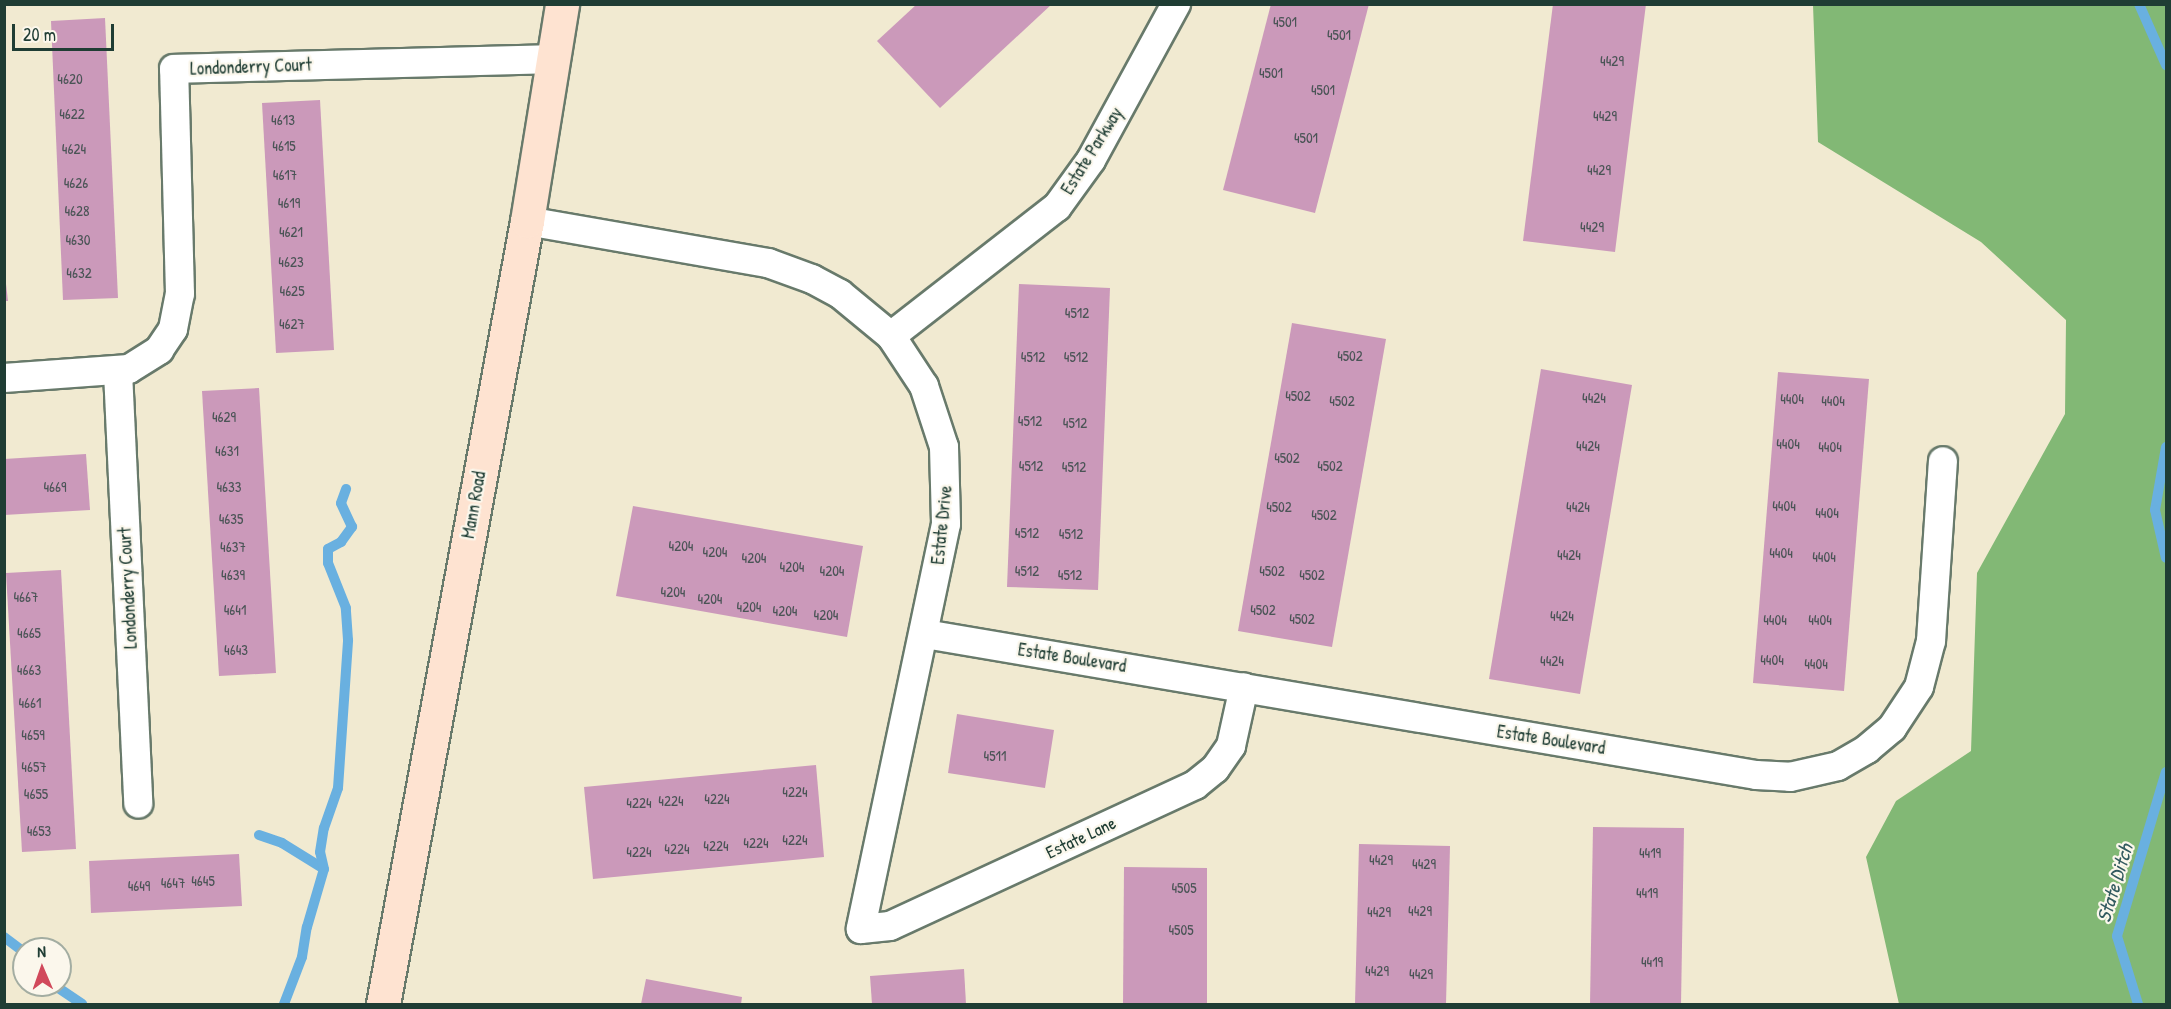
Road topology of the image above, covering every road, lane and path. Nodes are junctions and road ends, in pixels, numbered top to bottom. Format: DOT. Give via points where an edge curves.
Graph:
graph roads {
  1 [pos="562,4"];
  2 [pos="1176,4"];
  3 [pos="554,59"];
  4 [pos="527,221"];
  5 [pos="891,336"];
  6 [pos="118,372"];
  7 [pos="4,378"];
  8 [pos="1943,461"];
  9 [pos="925,634"];
  10 [pos="1244,687"];
  11 [pos="138,804"];
  12 [pos="861,929"];
  13 [pos="382,1005"];
  1 -- 3 [label="main road, Mann Road"];
  2 -- 5 [label="street, Estate Parkway" via="1091,160 1057,207"];
  3 -- 4 [label="main road, Mann Road"];
  3 -- 6 [label="street, Londonderry Court" via="174,69 179,307 173,330 159,350"];
  4 -- 5 [label="street, Estate Drive" via="783,267 840,294"];
  4 -- 13 [label="main road, Mann Road"];
  5 -- 9 [label="street, Estate Drive" via="924,386 946,462 946,524"];
  6 -- 7 [label="street, Londonderry Court"];
  6 -- 11 [label="street, Londonderry Court"];
  8 -- 10 [label="street, Estate Boulevard" via="1931,641 1924,671 1911,703 1892,728 1838,766 1790,777 1756,776"];
  9 -- 10 [label="street, Estate Boulevard"];
  9 -- 12 [label="street, Estate Drive"];
  10 -- 12 [label="street, Estate Lane" via="1231,746 1215,769 1195,785 890,926"];
}
